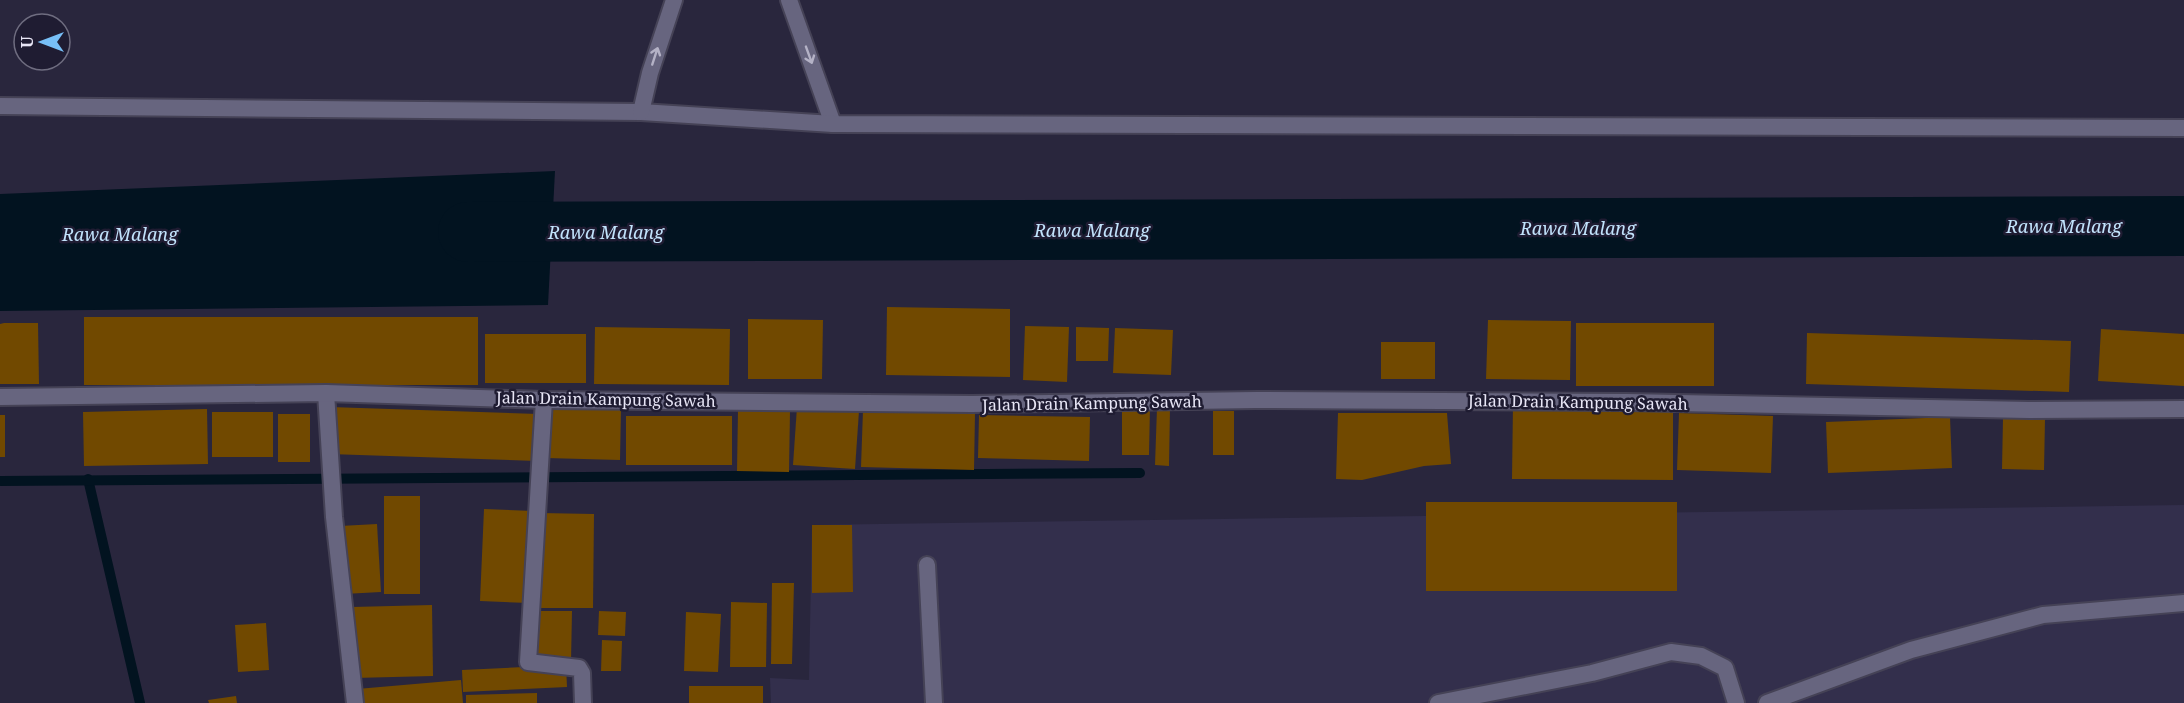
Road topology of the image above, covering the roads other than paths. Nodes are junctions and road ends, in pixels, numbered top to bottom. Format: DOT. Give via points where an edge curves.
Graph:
graph roads {
  1 [pos="674,0"];
  2 [pos="789,0"];
  3 [pos="0,106"];
  4 [pos="641,112"];
  5 [pos="833,124"];
  6 [pos="2184,128"];
  7 [pos="326,393"];
  8 [pos="0,397"];
  9 [pos="544,400"];
  10 [pos="2184,409"];
  11 [pos="927,565"];
  12 [pos="2184,603"];
  13 [pos="355,703"];
  14 [pos="583,703"];
  15 [pos="934,703"];
  16 [pos="1438,703"];
  17 [pos="1737,703"];
  18 [pos="1767,703"];
  4 -- 1 [label="street, one-way"];
  2 -- 5 [label="street, one-way"];
  3 -- 4 [label="street"];
  4 -- 5 [label="street"];
  5 -- 6 [label="street"];
  7 -- 8 [label="street, Jalan Drain Kampung Sawah"];
  7 -- 9 [label="street, Jalan Drain Kampung Sawah"];
  7 -- 13 [label="street" via="334,517"];
  9 -- 10 [label="street, Jalan Drain Kampung Sawah" via="972,405 1316,400"];
  9 -- 14 [label="street" via="528,662 579,668"];
  11 -- 15 [label="street"];
  12 -- 18 [label="street" via="2043,615 1911,650"];
  16 -- 17 [label="street" via="1592,673 1671,652 1701,656 1725,668"];
}
